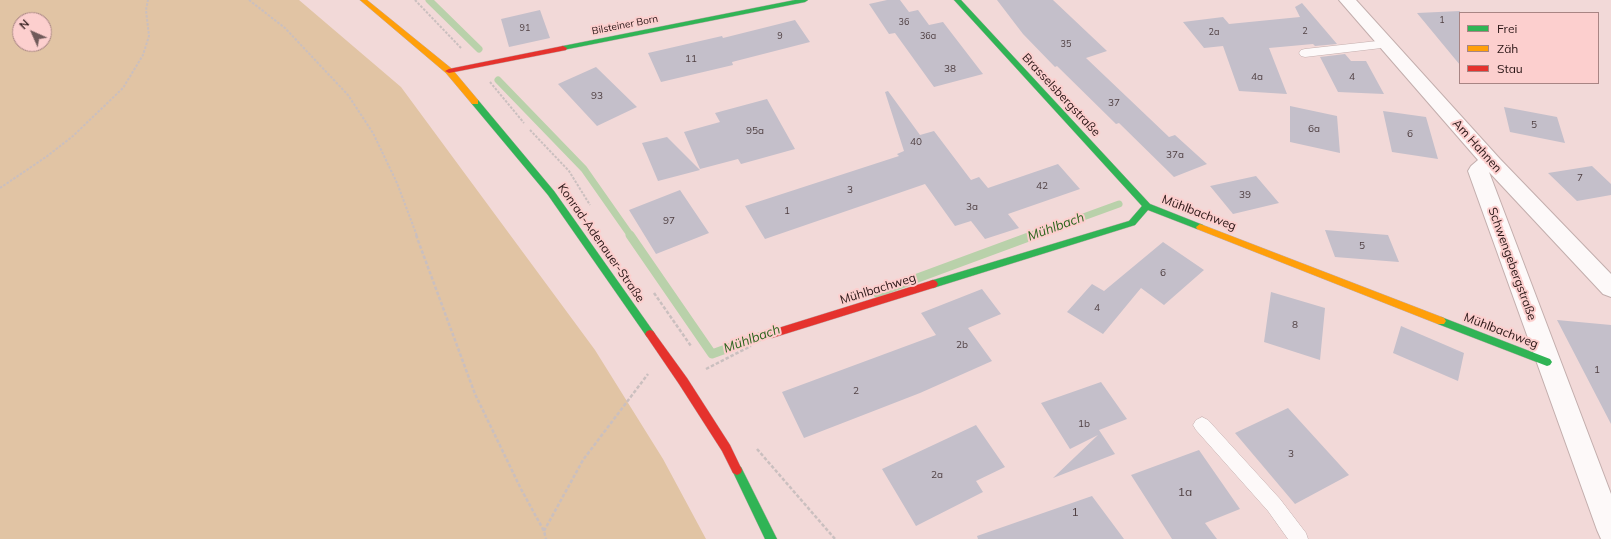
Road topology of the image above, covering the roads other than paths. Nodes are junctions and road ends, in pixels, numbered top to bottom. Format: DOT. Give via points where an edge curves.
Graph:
graph roads {
  1 [pos="363,0"];
  2 [pos="805,0"];
  3 [pos="957,0"];
  4 [pos="1347,0"];
  5 [pos="1386,44"];
  6 [pos="1305,53"];
  7 [pos="449,72"];
  8 [pos="1493,164"];
  9 [pos="1147,206"];
  10 [pos="1611,288"];
  11 [pos="772,334"];
  12 [pos="1547,362"];
  13 [pos="1202,425"];
  14 [pos="1611,530"];
  15 [pos="771,539"];
  16 [pos="1299,539"];
  1 -- 7 [label="street, Konrad-Adenauer-Straße"];
  2 -- 7 [label="street, Bilsteiner Born"];
  3 -- 9 [label="street, Brasselsbergstraße"];
  4 -- 5 [label="street, Am Hahnen"];
  5 -- 6 [label="lane"];
  5 -- 8 [label="street, Am Hahnen"];
  7 -- 15 [label="street, Konrad-Adenauer-Straße" via="552,193 683,381 726,448"];
  8 -- 10 [label="street, Am Hahnen"];
  8 -- 12 [label="street, Schwengebergstraße" via="1483,166 1478,171"];
  9 -- 11 [label="street, Mühlbachweg" via="1132,223"];
  9 -- 12 [label="street, Mühlbachweg"];
  12 -- 14 [label="street, Schwengebergstraße"];
  13 -- 16 [label="lane" via="1274,505"];
}
